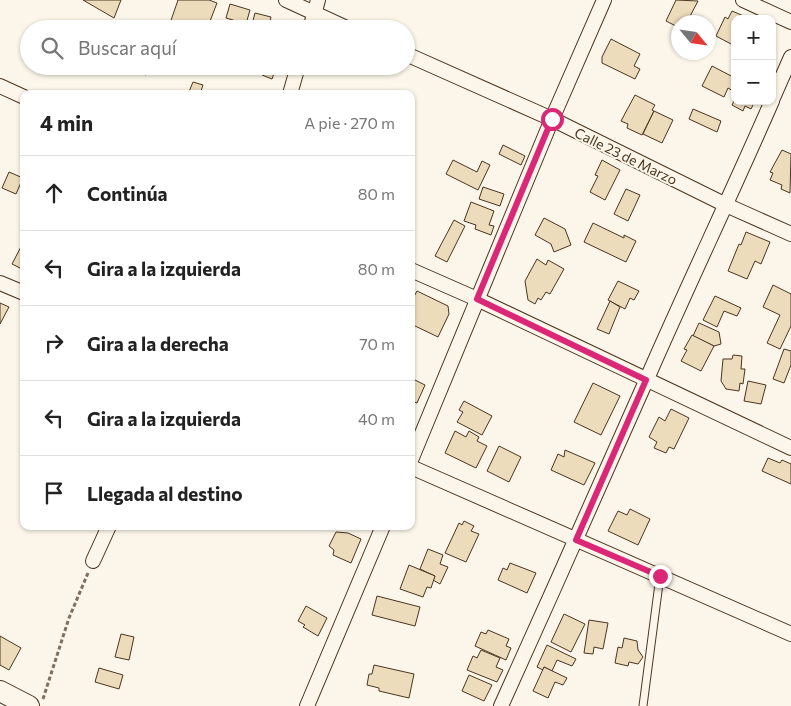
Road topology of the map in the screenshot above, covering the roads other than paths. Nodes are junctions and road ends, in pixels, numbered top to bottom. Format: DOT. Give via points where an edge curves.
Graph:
graph roads {
  1 [pos="286,0"];
  2 [pos="604,0"];
  3 [pos="743,0"];
  4 [pos="316,7"];
  5 [pos="312,20"];
  6 [pos="336,20"];
  7 [pos="791,22"];
  8 [pos="415,58"];
  9 [pos="791,58"];
  10 [pos="295,75"];
  11 [pos="0,86"];
  12 [pos="291,90"];
  13 [pos="776,91"];
  14 [pos="20,95"];
  15 [pos="770,105"];
  16 [pos="552,119"];
  17 [pos="726,204"];
  18 [pos="791,234"];
  19 [pos="415,272"];
  20 [pos="0,283"];
  21 [pos="20,291"];
  22 [pos="477,299"];
  23 [pos="646,380"];
  24 [pos="791,448"];
  25 [pos="415,450"];
  26 [pos="415,469"];
  27 [pos="106,530"];
  28 [pos="381,530"];
  29 [pos="576,540"];
  30 [pos="93,561"];
  31 [pos="660,576"];
  32 [pos="791,634"];
  33 [pos="0,690"];
  34 [pos="28,706"];
  35 [pos="307,706"];
  36 [pos="500,706"];
  37 [pos="643,706"];
  1 -- 4 [label="street"];
  2 -- 16 [label="street"];
  3 -- 7 [label="street"];
  4 -- 5 [label="street"];
  4 -- 6 [label="street"];
  8 -- 16 [label="street, Calle 23 de Marzo"];
  9 -- 13 [label="street"];
  10 -- 12 [label="street"];
  11 -- 14 [label="street"];
  15 -- 17 [label="street"];
  16 -- 17 [label="street, Calle 23 de Marzo"];
  16 -- 22 [label="street"];
  17 -- 18 [label="street, Calle 23 de Marzo"];
  17 -- 23 [label="street"];
  19 -- 22 [label="street"];
  20 -- 21 [label="street"];
  22 -- 23 [label="street"];
  22 -- 25 [label="street"];
  23 -- 24 [label="street"];
  23 -- 29 [label="street"];
  26 -- 29 [label="street"];
  27 -- 30 [label="street"];
  28 -- 35 [label="street"];
  29 -- 31 [label="street"];
  29 -- 36 [label="street"];
  31 -- 32 [label="street"];
  31 -- 37 [label="lane"];
  33 -- 34 [label="main road"];
}
